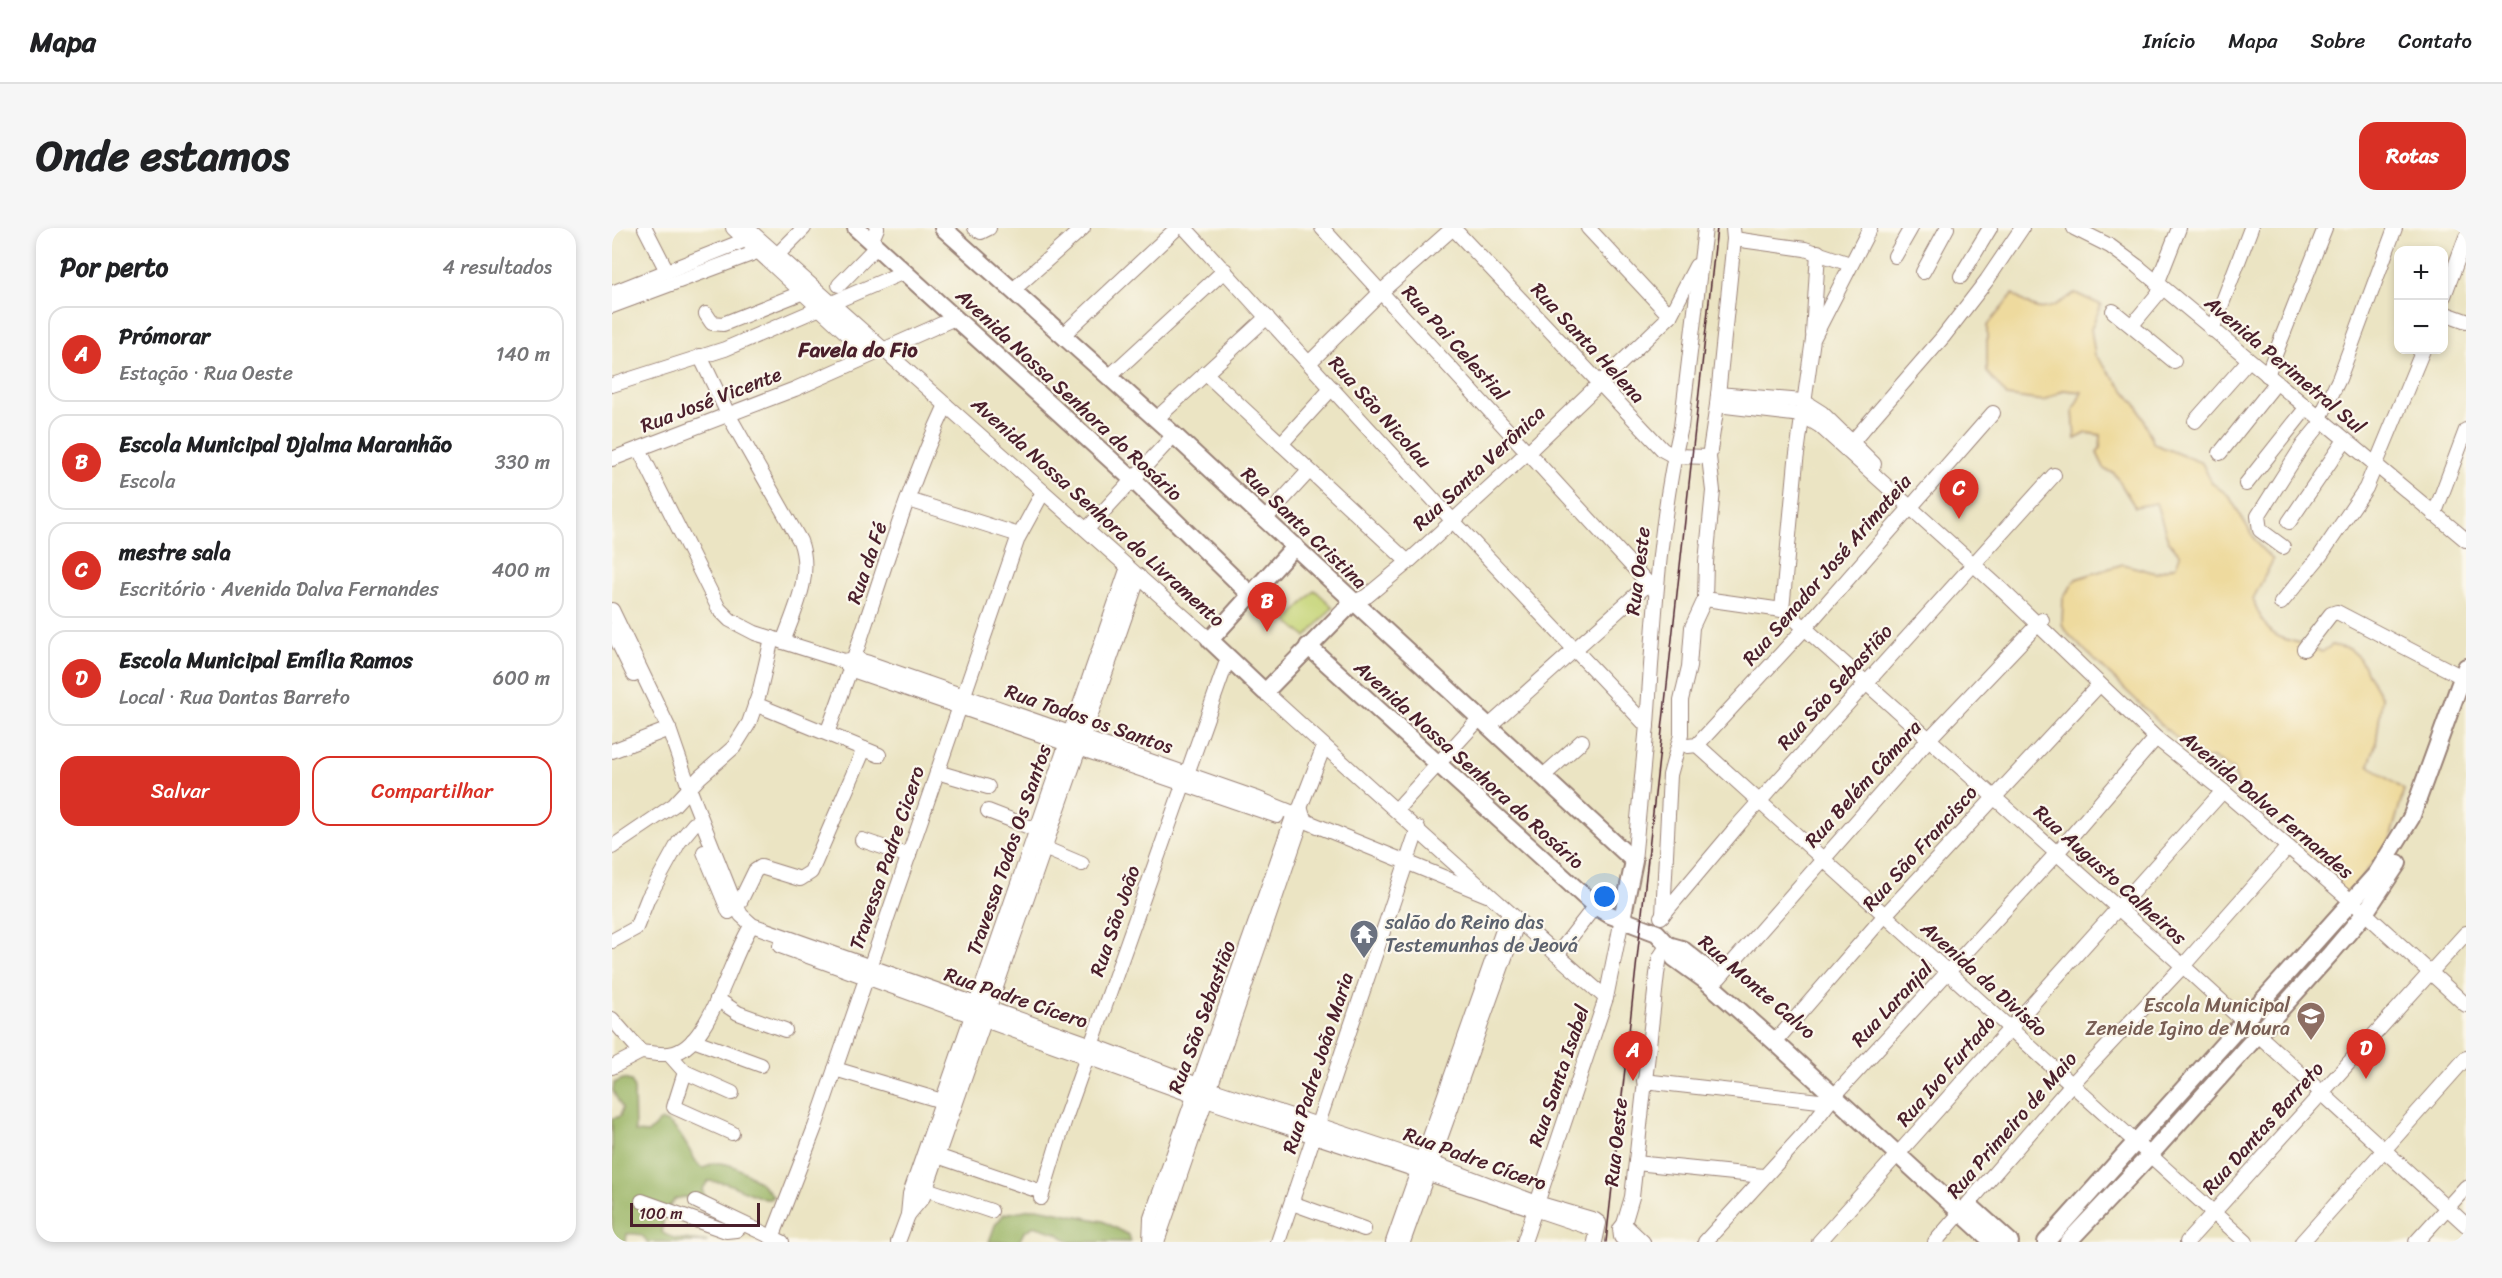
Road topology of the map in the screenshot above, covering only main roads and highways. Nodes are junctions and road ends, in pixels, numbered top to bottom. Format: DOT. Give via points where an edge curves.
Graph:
graph roads {
  1 [pos="856,228"];
  2 [pos="950,231"];
  3 [pos="875,239"];
  4 [pos="1295,546"];
  5 [pos="1251,595"];
  6 [pos="1352,603"];
  7 [pos="1308,646"];
  8 [pos="2465,675"];
  9 [pos="1265,692"];
  10 [pos="2466,697"];
  11 [pos="1634,861"];
  12 [pos="2359,908"];
  13 [pos="1622,919"];
  14 [pos="1668,945"];
  15 [pos="1778,1038"];
  16 [pos="1965,1208"];
  17 [pos="1993,1242"];
  18 [pos="2010,1242"];
  19 [pos="2046,1242"];
  20 [pos="2068,1242"];
  1 -- 3 [label="main road, Avenida Nossa Senhora do Rosário"];
  2 -- 4 [label="main road, Rua Santa Cristina"];
  3 -- 5 [label="main road, Avenida Nossa Senhora do Rosário" via="904,272 1132,479"];
  4 -- 5 [label="main road"];
  4 -- 6 [label="main road, Rua Santa Cristina"];
  5 -- 9 [label="main road, Avenida Nossa Senhora do Livramento" via="1210,640"];
  6 -- 7 [label="main road, Rua Santa Verônica"];
  6 -- 11 [label="main road, Rua Santa Cristina"];
  7 -- 9 [label="main road, Rua Santa Verônica"];
  7 -- 13 [label="main road, Avenida Nossa Senhora do Rosário" via="1594,906"];
  8 -- 12 [label="main road" via="2409,823"];
  10 -- 12 [label="main road" via="2418,826"];
  11 -- 13 [label="main road, Rua Oeste"];
  12 -- 19 [label="main road" via="2243,1023"];
  12 -- 20 [label="main road" via="2256,1036"];
  13 -- 14 [label="main road, Avenida Nossa Senhora do Rosário" via="1652,930"];
  14 -- 15 [label="main road, Rua Monte Calvo" via="1674,958"];
  14 -- 15 [label="main road, Rua Monte Calvo" via="1682,949 1719,978"];
  15 -- 16 [label="main road, Rua Monte Calvo" via="1834,1095"];
  16 -- 17 [label="main road, Rua Monte Calvo"];
  16 -- 18 [label="main road, Rua Monte Calvo"];
}
